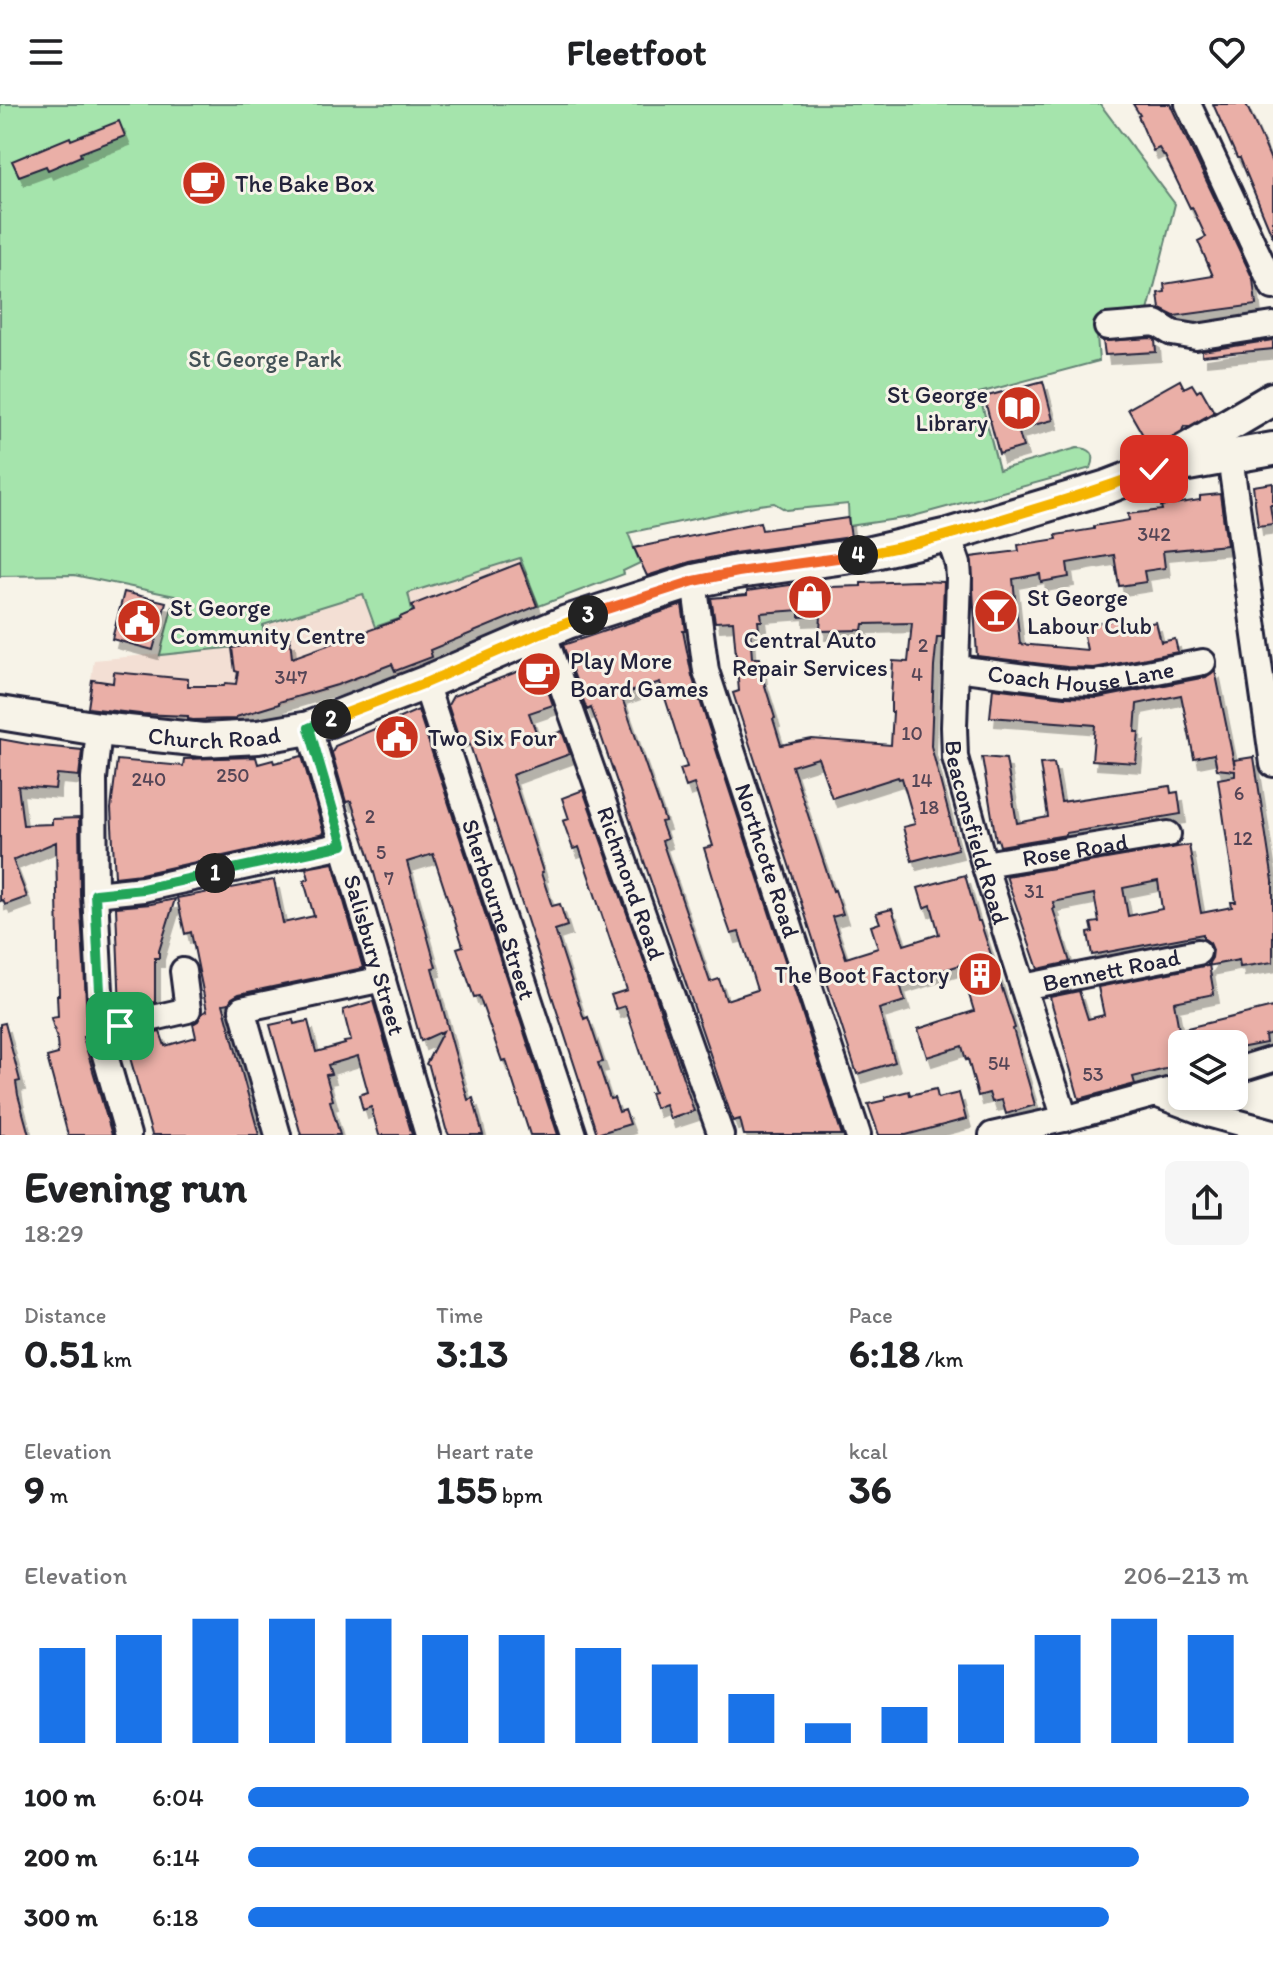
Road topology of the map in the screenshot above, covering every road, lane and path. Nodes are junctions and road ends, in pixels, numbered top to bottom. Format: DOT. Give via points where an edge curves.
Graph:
graph roads {
  1 [pos="1188,104"];
  2 [pos="1273,287"];
  3 [pos="1273,325"];
  4 [pos="1107,327"];
  5 [pos="1273,399"];
  6 [pos="1237,419"];
  7 [pos="1273,449"];
  8 [pos="1230,457"];
  9 [pos="1154,469"];
  10 [pos="948,535"];
  11 [pos="694,581"];
  12 [pos="543,632"];
  13 [pos="1203,662"];
  14 [pos="956,668"];
  15 [pos="425,683"];
  16 [pos="1267,688"];
  17 [pos="0,713"];
  18 [pos="309,728"];
  19 [pos="99,729"];
  20 [pos="1273,764"];
  21 [pos="1168,834"];
  22 [pos="343,845"];
  23 [pos="984,864"];
  24 [pos="95,894"];
  25 [pos="1198,952"];
  26 [pos="183,971"];
  27 [pos="383,979"];
  28 [pos="1023,987"];
  29 [pos="102,1030"];
  30 [pos="1273,1059"];
  31 [pos="1248,1067"];
  32 [pos="1168,1092"];
  33 [pos="1158,1095"];
  34 [pos="1065,1119"];
  35 [pos="1273,1132"];
  36 [pos="128,1135"];
  37 [pos="278,1135"];
  38 [pos="428,1135"];
  39 [pos="574,1135"];
  40 [pos="721,1135"];
  41 [pos="858,1135"];
  42 [pos="992,1135"];
  1 -- 2 [label="street"];
  3 -- 4 [label="street" via="1196,337 1172,333 1156,323"];
  5 -- 6 [label="main road, Church Road"];
  6 -- 8 [label="main road"];
  6 -- 9 [label="main road, Church Road"];
  7 -- 8 [label="main road"];
  8 -- 9 [label="main road"];
  8 -- 16 [label="street"];
  9 -- 10 [label="main road, Church Road"];
  10 -- 11 [label="main road, Church Road" via="866,554"];
  10 -- 14 [label="street, Beaconsfield Road" via="959,569"];
  11 -- 12 [label="main road, Church Road"];
  11 -- 41 [label="street, Northcote Road" via="706,671"];
  12 -- 15 [label="main road, Church Road"];
  12 -- 40 [label="street, Richmond Road"];
  13 -- 14 [label="street, Coach House Lane" via="1095,683"];
  14 -- 23 [label="street, Beaconsfield Road" via="955,757"];
  15 -- 18 [label="main road, Church Road"];
  15 -- 39 [label="street, Sherbourne Street"];
  16 -- 20 [label="street"];
  17 -- 19 [label="main road, Church Road"];
  18 -- 19 [label="main road, Church Road" via="203,740"];
  18 -- 22 [label="street, Salisbury Street"];
  19 -- 24 [label="street"];
  21 -- 23 [label="street, Rose Road"];
  22 -- 24 [label="street" via="143,889"];
  22 -- 27 [label="street, Salisbury Street"];
  23 -- 28 [label="street, Beaconsfield Road"];
  24 -- 29 [label="street"];
  25 -- 28 [label="street, Bennett Road"];
  26 -- 29 [label="street" via="188,1010"];
  27 -- 37 [label="street" via="242,1009"];
  27 -- 38 [label="street, Salisbury Street"];
  28 -- 34 [label="street, Beaconsfield Road"];
  29 -- 36 [label="street"];
  30 -- 31 [label="street"];
  32 -- 33 [label="street"];
  33 -- 34 [label="street"];
  33 -- 35 [label="street"];
  34 -- 42 [label="street"];
}
